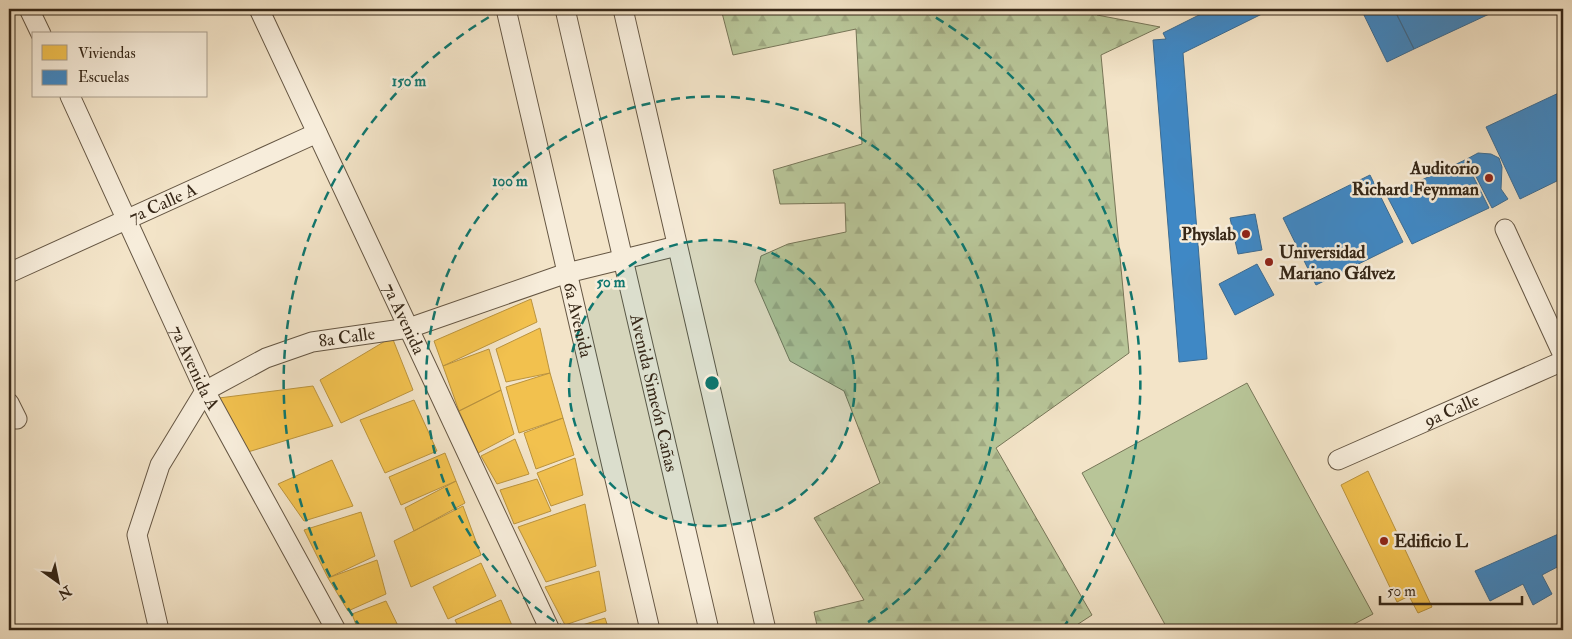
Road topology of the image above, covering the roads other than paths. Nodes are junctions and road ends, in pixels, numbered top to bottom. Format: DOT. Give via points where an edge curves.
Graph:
graph roads {
  1 [pos="29,9"];
  2 [pos="259,9"];
  3 [pos="506,9"];
  4 [pos="565,9"];
  5 [pos="623,9"];
  6 [pos="40,32"];
  7 [pos="71,98"];
  8 [pos="317,132"];
  9 [pos="126,219"];
  10 [pos="1505,229"];
  11 [pos="677,246"];
  12 [pos="623,259"];
  13 [pos="9,272"];
  14 [pos="567,273"];
  15 [pos="408,328"];
  16 [pos="1563,354"];
  17 [pos="1563,361"];
  18 [pos="205,391"];
  19 [pos="1338,460"];
  20 [pos="159,630"];
  21 [pos="336,630"];
  22 [pos="550,630"];
  23 [pos="650,630"];
  24 [pos="709,630"];
  25 [pos="766,630"];
  1 -- 6 [label="street"];
  2 -- 8 [label="street, 7a Avenida"];
  3 -- 14 [label="street, 6a Avenida"];
  4 -- 12 [label="street, Avenida Simeón Cañas"];
  5 -- 11 [label="street"];
  7 -- 9 [label="street, 7a Avenida A"];
  8 -- 9 [label="street, 7a Calle A"];
  8 -- 15 [label="street, 7a Avenida"];
  9 -- 13 [label="street, 7a Calle A"];
  9 -- 18 [label="street, 7a Avenida A"];
  10 -- 16 [label="street"];
  11 -- 12 [label="street, 8a Calle"];
  11 -- 25 [label="street"];
  12 -- 14 [label="street, 8a Calle"];
  12 -- 24 [label="street, Avenida Simeón Cañas"];
  14 -- 15 [label="street, 8a Calle"];
  14 -- 23 [label="street, 6a Avenida"];
  15 -- 18 [label="street, 8a Calle" via="312,342 266,358"];
  15 -- 22 [label="street, 7a Avenida"];
  17 -- 19 [label="street, 9a Calle"];
  18 -- 20 [label="street" via="160,465 137,535"];
  18 -- 21 [label="street, 7a Avenida A"];
}
